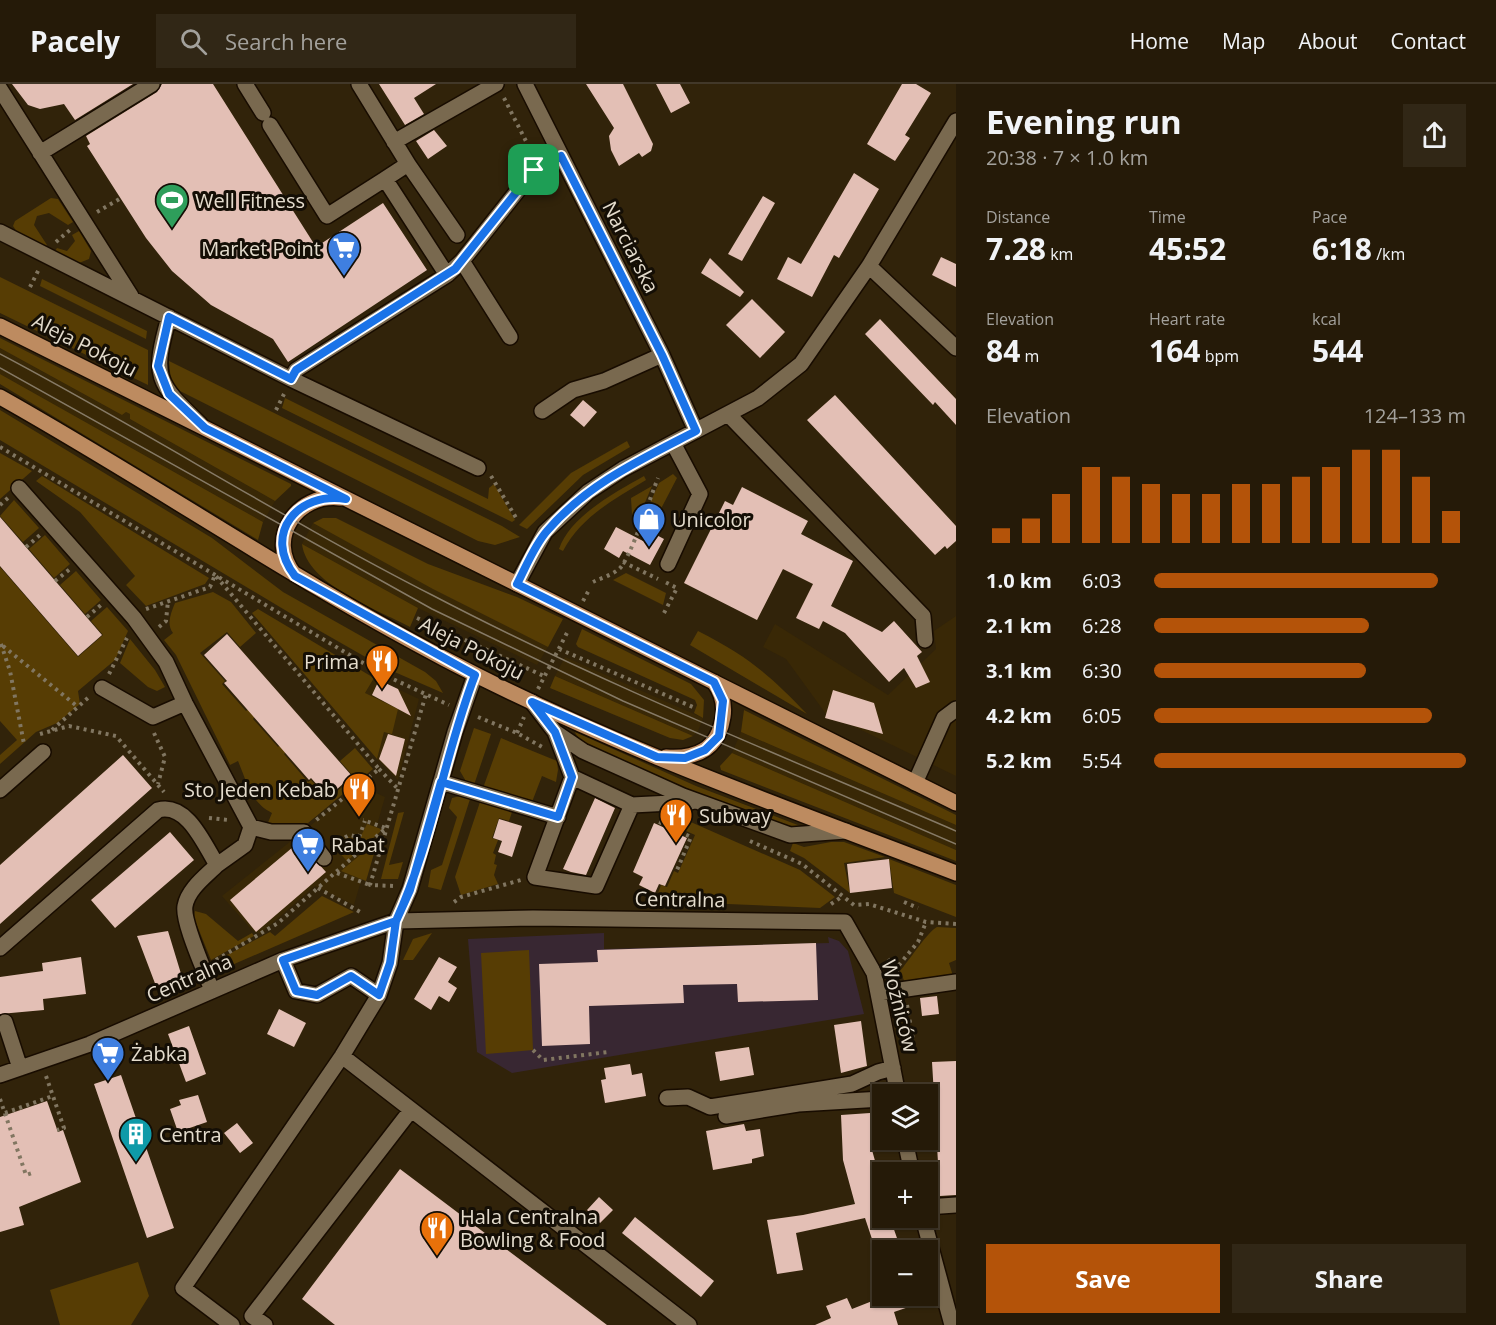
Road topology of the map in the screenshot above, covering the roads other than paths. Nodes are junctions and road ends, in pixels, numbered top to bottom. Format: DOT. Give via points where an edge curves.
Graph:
graph roads {
  1 [pos="152,84"];
  2 [pos="244,84"];
  3 [pos="359,84"];
  4 [pos="525,84"];
  5 [pos="0,89"];
  6 [pos="499,89"];
  7 [pos="956,122"];
  8 [pos="394,142"];
  9 [pos="40,153"];
  10 [pos="561,156"];
  11 [pos="408,164"];
  12 [pos="385,179"];
  13 [pos="0,232"];
  14 [pos="457,235"];
  15 [pos="462,261"];
  16 [pos="869,266"];
  17 [pos="447,275"];
  18 [pos="131,296"];
  19 [pos="169,317"];
  20 [pos="0,326"];
  21 [pos="510,337"];
  22 [pos="956,348"];
  23 [pos="662,355"];
  24 [pos="291,379"];
  25 [pos="0,397"];
  26 [pos="542,411"];
  27 [pos="728,414"];
  28 [pos="205,428"];
  29 [pos="696,431"];
  30 [pos="673,443"];
  31 [pos="484,470"];
  32 [pos="19,488"];
  33 [pos="346,499"];
  34 [pos="668,564"];
  35 [pos="295,576"];
  36 [pos="517,584"];
  37 [pos="925,640"];
  38 [pos="475,675"];
  39 [pos="714,682"];
  40 [pos="102,688"];
  41 [pos="185,703"];
  42 [pos="529,707"];
  43 [pos="956,709"];
  44 [pos="555,732"];
  45 [pos="43,752"];
  46 [pos="657,757"];
  47 [pos="572,777"];
  48 [pos="441,782"];
  49 [pos="915,783"];
  50 [pos="0,790"];
  51 [pos="699,802"];
  52 [pos="956,803"];
  53 [pos="632,807"];
  54 [pos="558,817"];
  55 [pos="251,827"];
  56 [pos="846,831"];
  57 [pos="322,856"];
  58 [pos="217,865"];
  59 [pos="956,873"];
  60 [pos="396,921"];
  61 [pos="820,921"];
  62 [pos="3,943"];
  63 [pos="283,960"];
  64 [pos="956,982"];
  65 [pos="878,989"];
  66 [pos="212,991"];
  67 [pos="379,995"];
  68 [pos="5,1022"];
  69 [pos="342,1056"];
  70 [pos="20,1068"];
  71 [pos="893,1068"];
  72 [pos="0,1075"];
  73 [pos="896,1084"];
  74 [pos="667,1098"];
  75 [pos="872,1100"];
  76 [pos="411,1110"];
  77 [pos="726,1116"];
  78 [pos="956,1205"];
  79 [pos="938,1206"];
  80 [pos="926,1228"];
  81 [pos="232,1325"];
  82 [pos="265,1325"];
  83 [pos="689,1325"];
  84 [pos="952,1325"];
  1 -- 9 [label="street"];
  2 -- 12 [label="street" via="327,216"];
  3 -- 8 [label="street"];
  4 -- 10 [label="street, Narciarska"];
  5 -- 9 [label="street"];
  6 -- 8 [label="street"];
  7 -- 16 [label="street"];
  8 -- 11 [label="street"];
  9 -- 18 [label="street"];
  10 -- 15 [label="street" via="534,170"];
  10 -- 23 [label="street, Narciarska"];
  11 -- 12 [label="street"];
  11 -- 14 [label="street"];
  12 -- 17 [label="street"];
  13 -- 18 [label="street"];
  15 -- 17 [label="street"];
  15 -- 21 [label="street"];
  16 -- 22 [label="street"];
  16 -- 27 [label="street" via="801,363 777,385"];
  17 -- 24 [label="street" via="296,370"];
  18 -- 19 [label="street"];
  19 -- 24 [label="street"];
  19 -- 28 [label="street" via="159,351 160,375 169,394"];
  20 -- 28 [label="main road, Aleja Pokoju"];
  23 -- 26 [label="street" via="573,390"];
  23 -- 29 [label="street, Narciarska"];
  24 -- 31 [label="street"];
  25 -- 35 [label="main road, Aleja Pokoju"];
  27 -- 29 [label="street"];
  27 -- 37 [label="street" via="923,616"];
  28 -- 33 [label="main road, Aleja Pokoju"];
  29 -- 30 [label="street"];
  30 -- 34 [label="street" via="700,494"];
  30 -- 36 [label="street" via="605,480 572,507 545,532"];
  32 -- 41 [label="street" via="132,625 147,636 166,662"];
  33 -- 35 [label="main road" via="314,500 291,518 284,533 284,553"];
  33 -- 36 [label="main road, Aleja Pokoju"];
  35 -- 38 [label="main road, Aleja Pokoju"];
  36 -- 39 [label="main road, Aleja Pokoju"];
  38 -- 42 [label="main road, Aleja Pokoju"];
  38 -- 48 [label="street"];
  39 -- 46 [label="main road" via="722,695 723,707 716,741 691,756"];
  39 -- 49 [label="main road, Aleja Pokoju"];
  40 -- 41 [label="street" via="153,717"];
  41 -- 55 [label="street"];
  42 -- 44 [label="street"];
  42 -- 46 [label="main road, Aleja Pokoju"];
  43 -- 49 [label="street" via="944,718"];
  44 -- 47 [label="street"];
  44 -- 51 [label="street" via="583,751"];
  45 -- 50 [label="street"];
  46 -- 56 [label="main road, Aleja Pokoju"];
  47 -- 53 [label="street"];
  47 -- 54 [label="street"];
  48 -- 54 [label="street"];
  48 -- 60 [label="street" via="410,890"];
  49 -- 52 [label="main road, Aleja Pokoju"];
  51 -- 53 [label="street"];
  51 -- 56 [label="street" via="790,835"];
  53 -- 54 [label="street" via="596,886 535,877"];
  55 -- 57 [label="street" via="271,832 304,832"];
  55 -- 58 [label="street" via="245,845"];
  56 -- 59 [label="main road, Aleja Pokoju"];
  58 -- 62 [label="street" via="195,828 178,812 158,810"];
  58 -- 66 [label="street" via="193,889 185,906 190,933"];
  60 -- 61 [label="street, Centralna"];
  60 -- 63 [label="street, Centralna"];
  60 -- 67 [label="street" via="390,963"];
  61 -- 65 [label="street, Woźniców" via="845,922 870,963"];
  63 -- 66 [label="street, Centralna"];
  63 -- 67 [label="street" via="296,991 317,995 351,976"];
  64 -- 65 [label="street"];
  65 -- 71 [label="street, Woźniców"];
  66 -- 70 [label="street, Centralna" via="90,1044"];
  67 -- 69 [label="street"];
  68 -- 70 [label="street"];
  69 -- 76 [label="street"];
  69 -- 81 [label="street" via="183,1288"];
  70 -- 72 [label="street, Centralna"];
  71 -- 73 [label="street, Woźniców"];
  71 -- 74 [label="street" via="852,1084 710,1107 688,1097"];
  75 -- 77 [label="street" via="798,1104"];
  76 -- 82 [label="street" via="252,1316"];
  76 -- 83 [label="street"];
  78 -- 79 [label="street"];
  80 -- 84 [label="street"];
}
